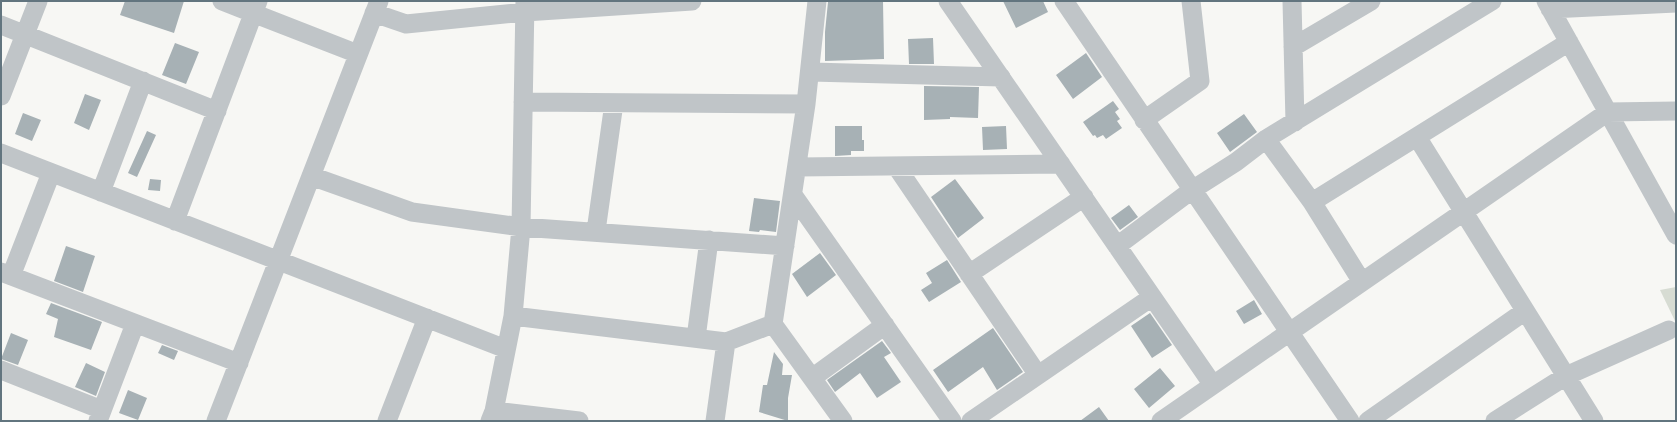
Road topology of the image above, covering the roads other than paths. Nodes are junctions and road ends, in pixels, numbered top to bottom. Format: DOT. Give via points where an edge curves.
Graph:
graph roads {
  1 [pos="38,1"];
  2 [pos="222,1"];
  3 [pos="692,1"];
  4 [pos="817,1"];
  5 [pos="948,1"];
  6 [pos="1064,1"];
  7 [pos="1191,1"];
  8 [pos="1292,1"];
  9 [pos="1371,1"];
  10 [pos="1492,1"];
  11 [pos="1676,3"];
  12 [pos="1548,5"];
  13 [pos="256,7"];
  14 [pos="377,7"];
  15 [pos="525,7"];
  16 [pos="1,25"];
  17 [pos="25,34"];
  18 [pos="1569,42"];
  19 [pos="1293,47"];
  20 [pos="358,54"];
  21 [pos="811,72"];
  22 [pos="1001,77"];
  23 [pos="143,81"];
  24 [pos="1,96"];
  25 [pos="524,102"];
  26 [pos="614,102"];
  27 [pos="806,104"];
  28 [pos="217,110"];
  29 [pos="1676,111"];
  30 [pos="1608,112"];
  31 [pos="1144,120"];
  32 [pos="1295,122"];
  33 [pos="1417,137"];
  34 [pos="1266,139"];
  35 [pos="1,154"];
  36 [pos="1061,164"];
  37 [pos="896,166"];
  38 [pos="798,167"];
  39 [pos="51,173"];
  40 [pos="311,176"];
  41 [pos="1192,190"];
  42 [pos="101,192"];
  43 [pos="793,195"];
  44 [pos="1084,197"];
  45 [pos="1312,202"];
  46 [pos="1463,212"];
  47 [pos="175,221"];
  48 [pos="521,227"];
  49 [pos="596,231"];
  50 [pos="1676,235"];
  51 [pos="709,240"];
  52 [pos="785,246"];
  53 [pos="1117,246"];
  54 [pos="278,261"];
  55 [pos="6,274"];
  56 [pos="969,274"];
  57 [pos="1362,282"];
  58 [pos="1152,297"];
  59 [pos="1525,311"];
  60 [pos="513,316"];
  61 [pos="427,318"];
  62 [pos="135,324"];
  63 [pos="773,324"];
  64 [pos="885,325"];
  65 [pos="1669,330"];
  66 [pos="1289,332"];
  67 [pos="696,338"];
  68 [pos="726,342"];
  69 [pos="506,349"];
  70 [pos="239,364"];
  71 [pos="1,370"];
  72 [pos="1038,375"];
  73 [pos="1566,376"];
  74 [pos="812,378"];
  75 [pos="1213,385"];
  76 [pos="100,415"];
  77 [pos="492,416"];
  78 [pos="216,421"];
  79 [pos="388,421"];
  80 [pos="579,421"];
  81 [pos="714,421"];
  82 [pos="843,421"];
  83 [pos="952,421"];
  84 [pos="971,421"];
  85 [pos="1161,421"];
  86 [pos="1350,421"];
  87 [pos="1368,421"];
  88 [pos="1494,421"];
  89 [pos="1594,421"];
  1 -- 17 [label="street"];
  2 -- 13 [label="street"];
  3 -- 15 [label="street"];
  4 -- 21 [label="street"];
  5 -- 22 [label="street"];
  6 -- 31 [label="street"];
  7 -- 31 [label="street" via="1200,81"];
  8 -- 19 [label="street"];
  9 -- 19 [label="street"];
  10 -- 32 [label="street"];
  11 -- 12 [label="street"];
  12 -- 18 [label="street"];
  13 -- 20 [label="street"];
  13 -- 28 [label="street"];
  14 -- 15 [label="street" via="406,24"];
  14 -- 20 [label="street"];
  15 -- 25 [label="street"];
  16 -- 17 [label="street"];
  17 -- 23 [label="street"];
  17 -- 24 [label="street"];
  18 -- 30 [label="street"];
  18 -- 33 [label="street"];
  19 -- 32 [label="street"];
  20 -- 40 [label="street"];
  21 -- 22 [label="street"];
  21 -- 27 [label="street"];
  22 -- 36 [label="street"];
  23 -- 28 [label="street"];
  23 -- 42 [label="street"];
  25 -- 26 [label="street"];
  25 -- 48 [label="street"];
  26 -- 27 [label="street"];
  26 -- 49 [label="street"];
  27 -- 38 [label="street"];
  28 -- 47 [label="street"];
  29 -- 30 [label="street"];
  30 -- 46 [label="street"];
  30 -- 50 [label="street"];
  31 -- 41 [label="street"];
  32 -- 34 [label="street"];
  33 -- 45 [label="street"];
  33 -- 46 [label="street"];
  34 -- 41 [label="street"];
  34 -- 45 [label="street"];
  35 -- 39 [label="street"];
  36 -- 37 [label="street"];
  36 -- 44 [label="street"];
  37 -- 38 [label="street"];
  37 -- 56 [label="street"];
  38 -- 43 [label="street"];
  39 -- 42 [label="street"];
  39 -- 55 [label="street"];
  40 -- 48 [label="street" via="412,212"];
  40 -- 54 [label="street"];
  41 -- 53 [label="street"];
  41 -- 66 [label="street"];
  42 -- 47 [label="street"];
  43 -- 52 [label="street"];
  43 -- 64 [label="street"];
  44 -- 53 [label="street"];
  44 -- 56 [label="street"];
  45 -- 57 [label="street"];
  46 -- 57 [label="street"];
  46 -- 59 [label="street"];
  47 -- 54 [label="street"];
  48 -- 49 [label="street"];
  48 -- 60 [label="street"];
  49 -- 51 [label="street"];
  51 -- 52 [label="street"];
  51 -- 67 [label="street"];
  52 -- 63 [label="street"];
  53 -- 58 [label="street"];
  54 -- 61 [label="street"];
  54 -- 70 [label="street"];
  55 -- 62 [label="street"];
  56 -- 72 [label="street"];
  57 -- 66 [label="street"];
  58 -- 72 [label="street"];
  58 -- 75 [label="street"];
  59 -- 73 [label="street"];
  59 -- 87 [label="street"];
  60 -- 67 [label="street"];
  60 -- 69 [label="street"];
  61 -- 69 [label="street"];
  61 -- 79 [label="street"];
  62 -- 70 [label="street"];
  62 -- 76 [label="street"];
  63 -- 68 [label="street"];
  63 -- 74 [label="street"];
  64 -- 74 [label="street"];
  64 -- 83 [label="street"];
  65 -- 73 [label="street"];
  66 -- 75 [label="street"];
  66 -- 86 [label="street"];
  67 -- 68 [label="street"];
  68 -- 81 [label="street"];
  69 -- 77 [label="street"];
  70 -- 78 [label="street"];
  71 -- 76 [label="street"];
  72 -- 84 [label="street"];
  73 -- 88 [label="street"];
  73 -- 89 [label="street"];
  74 -- 82 [label="street"];
  75 -- 85 [label="street"];
  77 -- 80 [label="street"];
}
